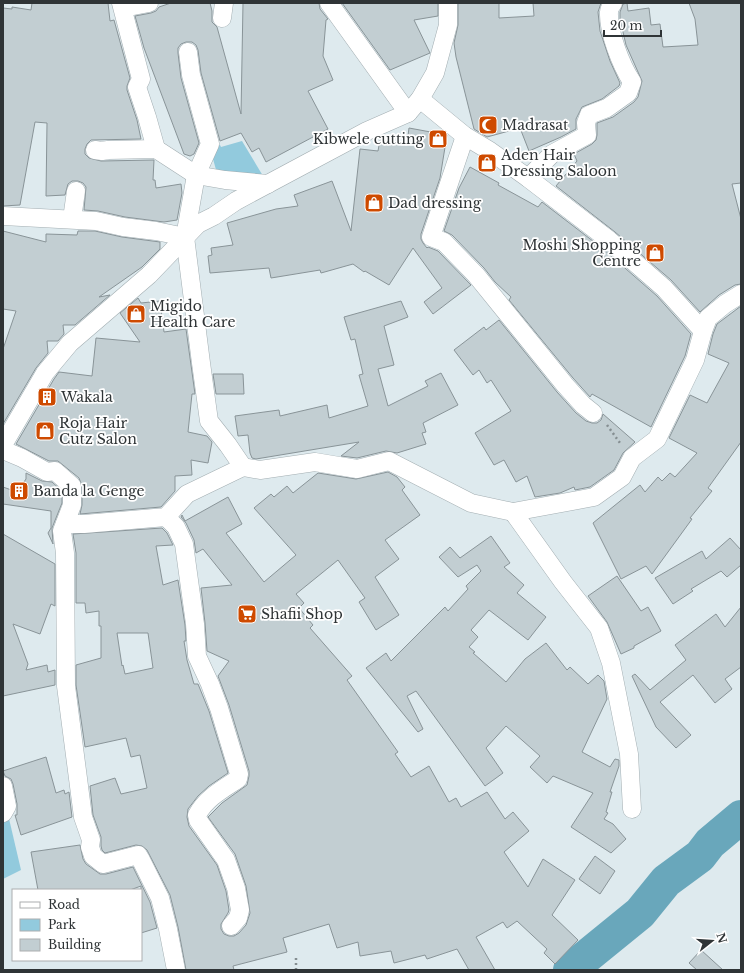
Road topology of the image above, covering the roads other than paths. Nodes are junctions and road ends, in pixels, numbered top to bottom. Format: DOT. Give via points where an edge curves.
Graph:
graph roads {
  1 [pos="149,3"];
  2 [pos="329,3"];
  3 [pos="448,3"];
  4 [pos="612,3"];
  5 [pos="122,5"];
  6 [pos="188,52"];
  7 [pos="420,99"];
  8 [pos="408,113"];
  9 [pos="465,136"];
  10 [pos="156,149"];
  11 [pos="95,150"];
  12 [pos="196,175"];
  13 [pos="528,178"];
  14 [pos="268,184"];
  15 [pos="76,191"];
  16 [pos="3,216"];
  17 [pos="72,219"];
  18 [pos="185,237"];
  19 [pos="741,294"];
  20 [pos="703,331"];
  21 [pos="593,413"];
  22 [pos="3,445"];
  23 [pos="3,450"];
  24 [pos="243,467"];
  25 [pos="513,512"];
  26 [pos="166,517"];
  27 [pos="65,524"];
  28 [pos="3,786"];
  29 [pos="632,809"];
  30 [pos="3,813"];
  31 [pos="231,926"];
  32 [pos="176,970"];
  1 -- 5 [label="street"];
  2 -- 8 [label="street"];
  3 -- 7 [label="street" via="448,25 435,73"];
  4 -- 13 [label="street" via="609,11 613,38 632,82 628,93 607,108 589,115 586,123 587,135 552,154"];
  5 -- 10 [label="street" via="141,79 137,87"];
  6 -- 12 [label="street" via="190,75 210,144"];
  7 -- 8 [label="street"];
  7 -- 9 [label="street"];
  8 -- 14 [label="street" via="367,131"];
  9 -- 13 [label="street"];
  9 -- 21 [label="street" via="431,237 444,242 476,275 565,385 583,406"];
  10 -- 11 [label="street"];
  10 -- 12 [label="street"];
  12 -- 14 [label="street"];
  12 -- 18 [label="street"];
  13 -- 20 [label="street" via="609,240 664,288"];
  14 -- 18 [label="street" via="198,224"];
  15 -- 17 [label="street"];
  16 -- 17 [label="street"];
  17 -- 18 [label="street"];
  18 -- 22 [label="street" via="149,275 65,349 45,373"];
  18 -- 24 [label="street" via="209,421"];
  19 -- 20 [label="street" via="708,318"];
  20 -- 25 [label="street" via="695,360 657,439 632,458 622,477 594,497"];
  23 -- 27 [label="street" via="47,472 55,471 72,486 72,505"];
  24 -- 25 [label="street" via="260,470 315,462 357,469 389,461 471,503"];
  24 -- 26 [label="street" via="187,494"];
  25 -- 29 [label="street" via="562,582 599,628 611,663 629,754"];
  26 -- 27 [label="street"];
  26 -- 31 [label="street" via="176,527 184,544 197,656 212,690 239,774 238,779 206,801 197,815 226,860 236,888 240,910 238,918"];
  27 -- 32 [label="street" via="62,531 65,553 66,686 83,817 92,840 90,847 93,856 103,864 138,855 160,898"];
  28 -- 30 [label="street" via="7,806"];
}
